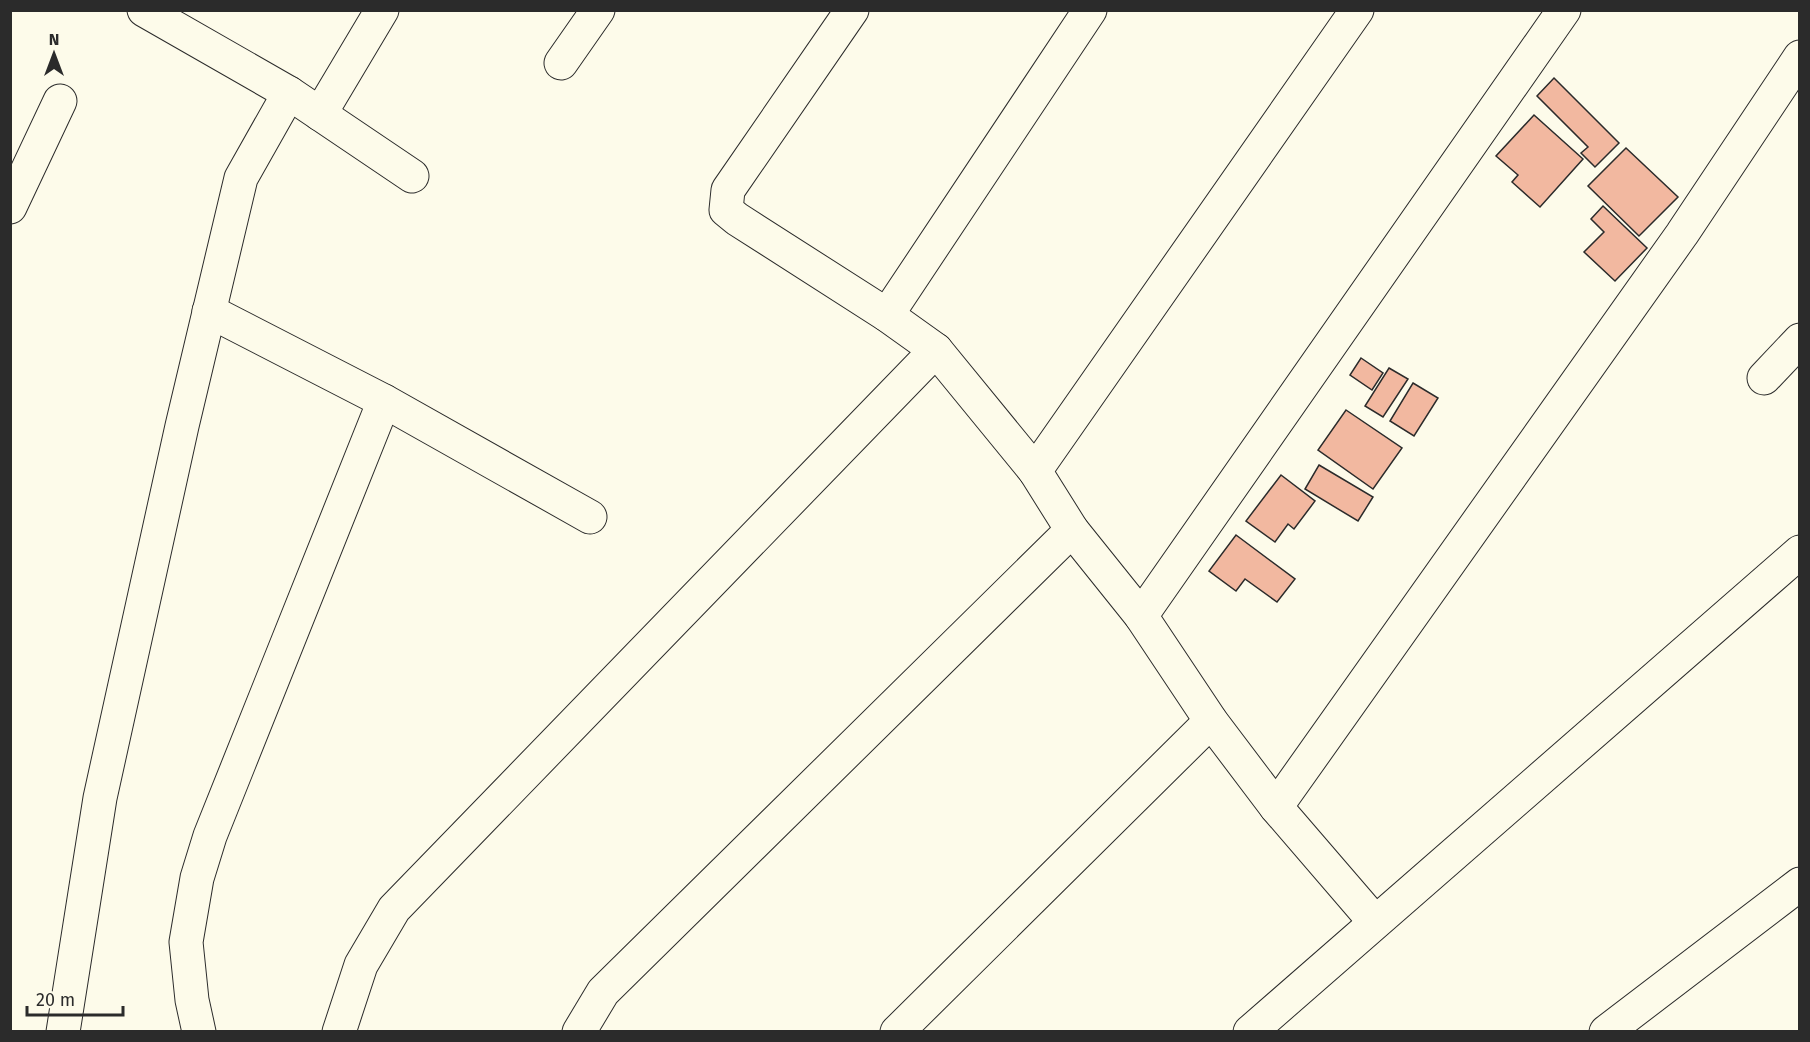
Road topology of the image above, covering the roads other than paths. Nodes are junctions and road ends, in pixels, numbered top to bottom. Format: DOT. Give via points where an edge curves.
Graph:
graph roads {
  1 [pos="382,10"];
  2 [pos="598,10"];
  3 [pos="852,10"];
  4 [pos="1090,10"];
  5 [pos="1357,10"];
  6 [pos="1564,10"];
  7 [pos="151,12"];
  8 [pos="1800,57"];
  9 [pos="561,63"];
  10 [pos="289,93"];
  11 [pos="60,101"];
  12 [pos="320,114"];
  13 [pos="412,176"];
  14 [pos="10,207"];
  15 [pos="209,311"];
  16 [pos="887,315"];
  17 [pos="1800,340"];
  18 [pos="936,350"];
  19 [pos="1764,378"];
  20 [pos="384,401"];
  21 [pos="1035,471"];
  22 [pos="590,518"];
  23 [pos="1072,530"];
  24 [pos="1800,552"];
  25 [pos="1141,616"];
  26 [pos="1211,722"];
  27 [pos="1276,807"];
  28 [pos="1800,884"];
  29 [pos="1375,922"];
  30 [pos="63,1032"];
  31 [pos="199,1032"];
  32 [pos="339,1032"];
  33 [pos="579,1032"];
  34 [pos="897,1032"];
  35 [pos="1250,1032"];
  36 [pos="1606,1032"];
  1 -- 12 [label="street"];
  2 -- 9 [label="street"];
  3 -- 16 [label="street" via="728,190 726,210"];
  4 -- 16 [label="street"];
  5 -- 21 [label="street"];
  6 -- 25 [label="street"];
  7 -- 10 [label="street"];
  8 -- 27 [label="street" via="1682,234"];
  10 -- 12 [label="street"];
  10 -- 15 [label="street" via="241,178"];
  11 -- 14 [label="street"];
  12 -- 13 [label="street"];
  15 -- 20 [label="street"];
  15 -- 30 [label="street" via="100,798"];
  16 -- 18 [label="street"];
  17 -- 19 [label="street"];
  18 -- 21 [label="street"];
  18 -- 32 [label="street" via="394,909 361,965"];
  20 -- 22 [label="street"];
  20 -- 31 [label="street" via="210,836 197,878 186,942"];
  21 -- 23 [label="street"];
  23 -- 25 [label="street"];
  23 -- 33 [label="street" via="603,992"];
  24 -- 29 [label="street"];
  25 -- 26 [label="street"];
  26 -- 27 [label="street"];
  26 -- 34 [label="street"];
  27 -- 29 [label="street"];
  28 -- 36 [label="street"];
  29 -- 35 [label="street"];
}
